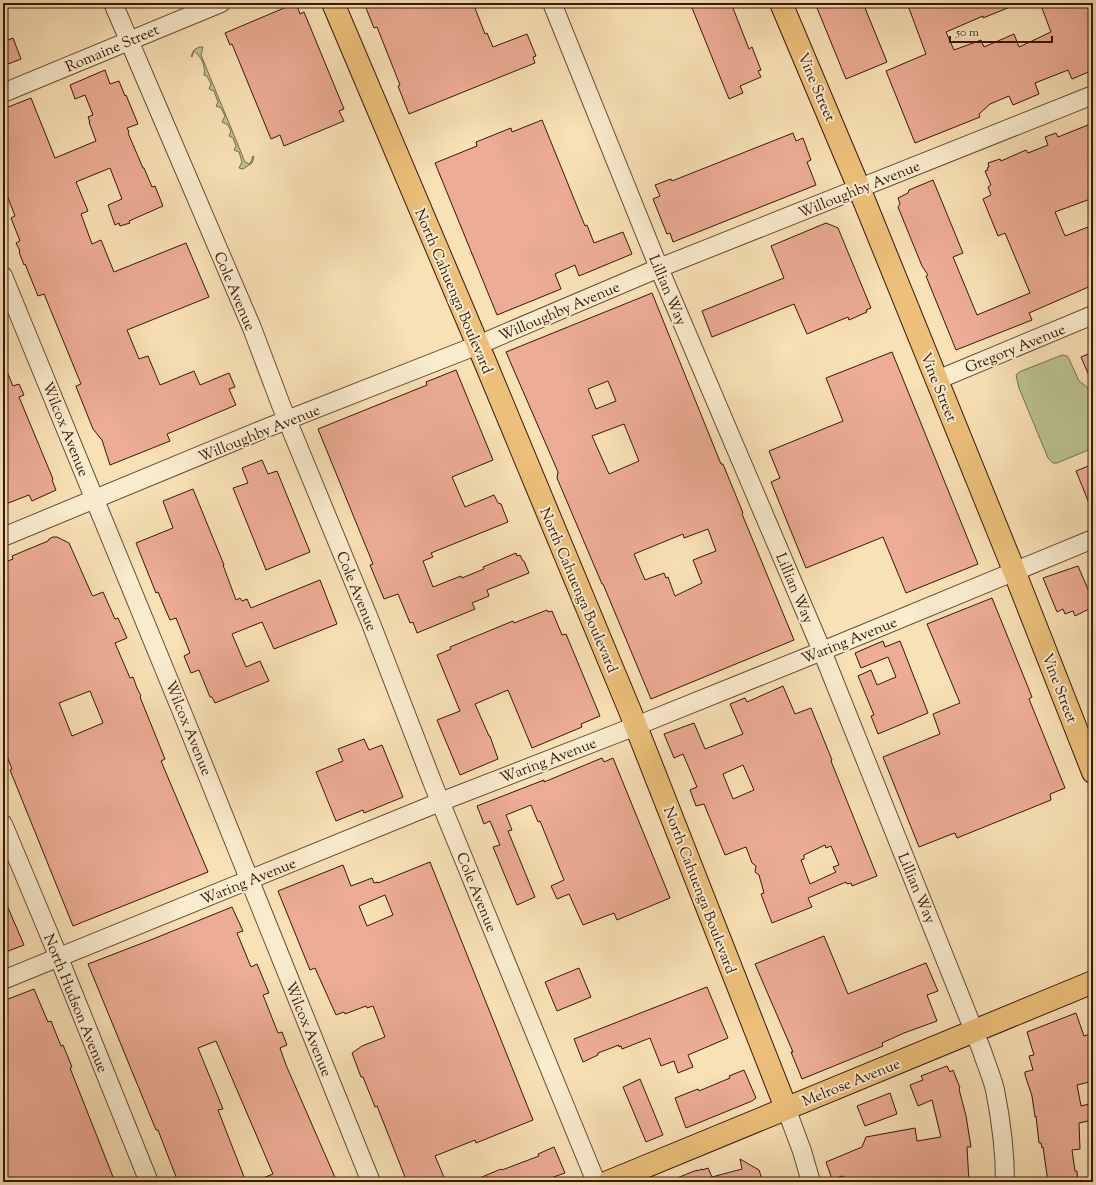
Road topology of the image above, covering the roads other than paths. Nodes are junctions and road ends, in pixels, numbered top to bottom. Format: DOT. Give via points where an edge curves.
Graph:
graph roads {
  1 [pos="113,3"];
  2 [pos="221,3"];
  3 [pos="333,3"];
  4 [pos="552,3"];
  5 [pos="782,3"];
  6 [pos="129,40"];
  7 [pos="3,93"];
  8 [pos="1093,95"];
  9 [pos="859,188"];
  10 [pos="659,268"];
  11 [pos="3,276"];
  12 [pos="1093,316"];
  13 [pos="478,345"];
  14 [pos="937,380"];
  15 [pos="288,421"];
  16 [pos="95,500"];
  17 [pos="3,537"];
  18 [pos="1093,539"];
  19 [pos="1014,571"];
  20 [pos="822,651"];
  21 [pos="636,726"];
  22 [pos="1091,764"];
  23 [pos="440,802"];
  24 [pos="3,824"];
  25 [pos="249,880"];
  26 [pos="59,958"];
  27 [pos="3,980"];
  28 [pos="1093,982"];
  29 [pos="974,1032"];
  30 [pos="786,1108"];
  31 [pos="148,1182"];
  32 [pos="370,1182"];
  33 [pos="596,1182"];
  34 [pos="608,1182"];
  35 [pos="811,1182"];
  36 [pos="1005,1182"];
  1 -- 6 [label="street, Cole Avenue"];
  2 -- 6 [label="street, Romaine Street"];
  3 -- 13 [label="main road, North Cahuenga Boulevard"];
  4 -- 10 [label="street, Lillian Way"];
  5 -- 9 [label="main road, Vine Street"];
  6 -- 7 [label="street, Romaine Street"];
  6 -- 15 [label="street, Cole Avenue" via="252,328"];
  8 -- 9 [label="street, Willoughby Avenue"];
  9 -- 10 [label="street, Willoughby Avenue"];
  9 -- 14 [label="main road, Vine Street"];
  10 -- 13 [label="street, Willoughby Avenue"];
  10 -- 20 [label="street, Lillian Way"];
  11 -- 16 [label="street, Wilcox Avenue"];
  12 -- 14 [label="street, Gregory Avenue"];
  13 -- 15 [label="street, Willoughby Avenue"];
  13 -- 21 [label="main road, North Cahuenga Boulevard"];
  14 -- 19 [label="main road, Vine Street"];
  15 -- 16 [label="street, Willoughby Avenue"];
  15 -- 23 [label="street, Cole Avenue" via="370,621"];
  16 -- 17 [label="street, Willoughby Avenue"];
  16 -- 25 [label="street, Wilcox Avenue"];
  18 -- 19 [label="street, Waring Avenue"];
  19 -- 20 [label="street, Waring Avenue"];
  19 -- 22 [label="main road, Vine Street"];
  20 -- 21 [label="street, Waring Avenue"];
  20 -- 29 [label="street, Lillian Way"];
  21 -- 23 [label="street, Waring Avenue"];
  21 -- 30 [label="main road, North Cahuenga Boulevard"];
  23 -- 25 [label="street, Waring Avenue"];
  23 -- 33 [label="street, Cole Avenue"];
  24 -- 26 [label="street, North Hudson Avenue"];
  25 -- 26 [label="street, Waring Avenue"];
  25 -- 32 [label="street, Wilcox Avenue"];
  26 -- 27 [label="street, Waring Avenue"];
  26 -- 31 [label="street, North Hudson Avenue"];
  28 -- 29 [label="main road, Melrose Avenue"];
  29 -- 30 [label="main road, Melrose Avenue"];
  29 -- 36 [label="street, Lillian Way" via="994,1088 1001,1127"];
  30 -- 34 [label="main road, Melrose Avenue"];
  30 -- 35 [label="street, North Cahuenga Boulevard"];
}
